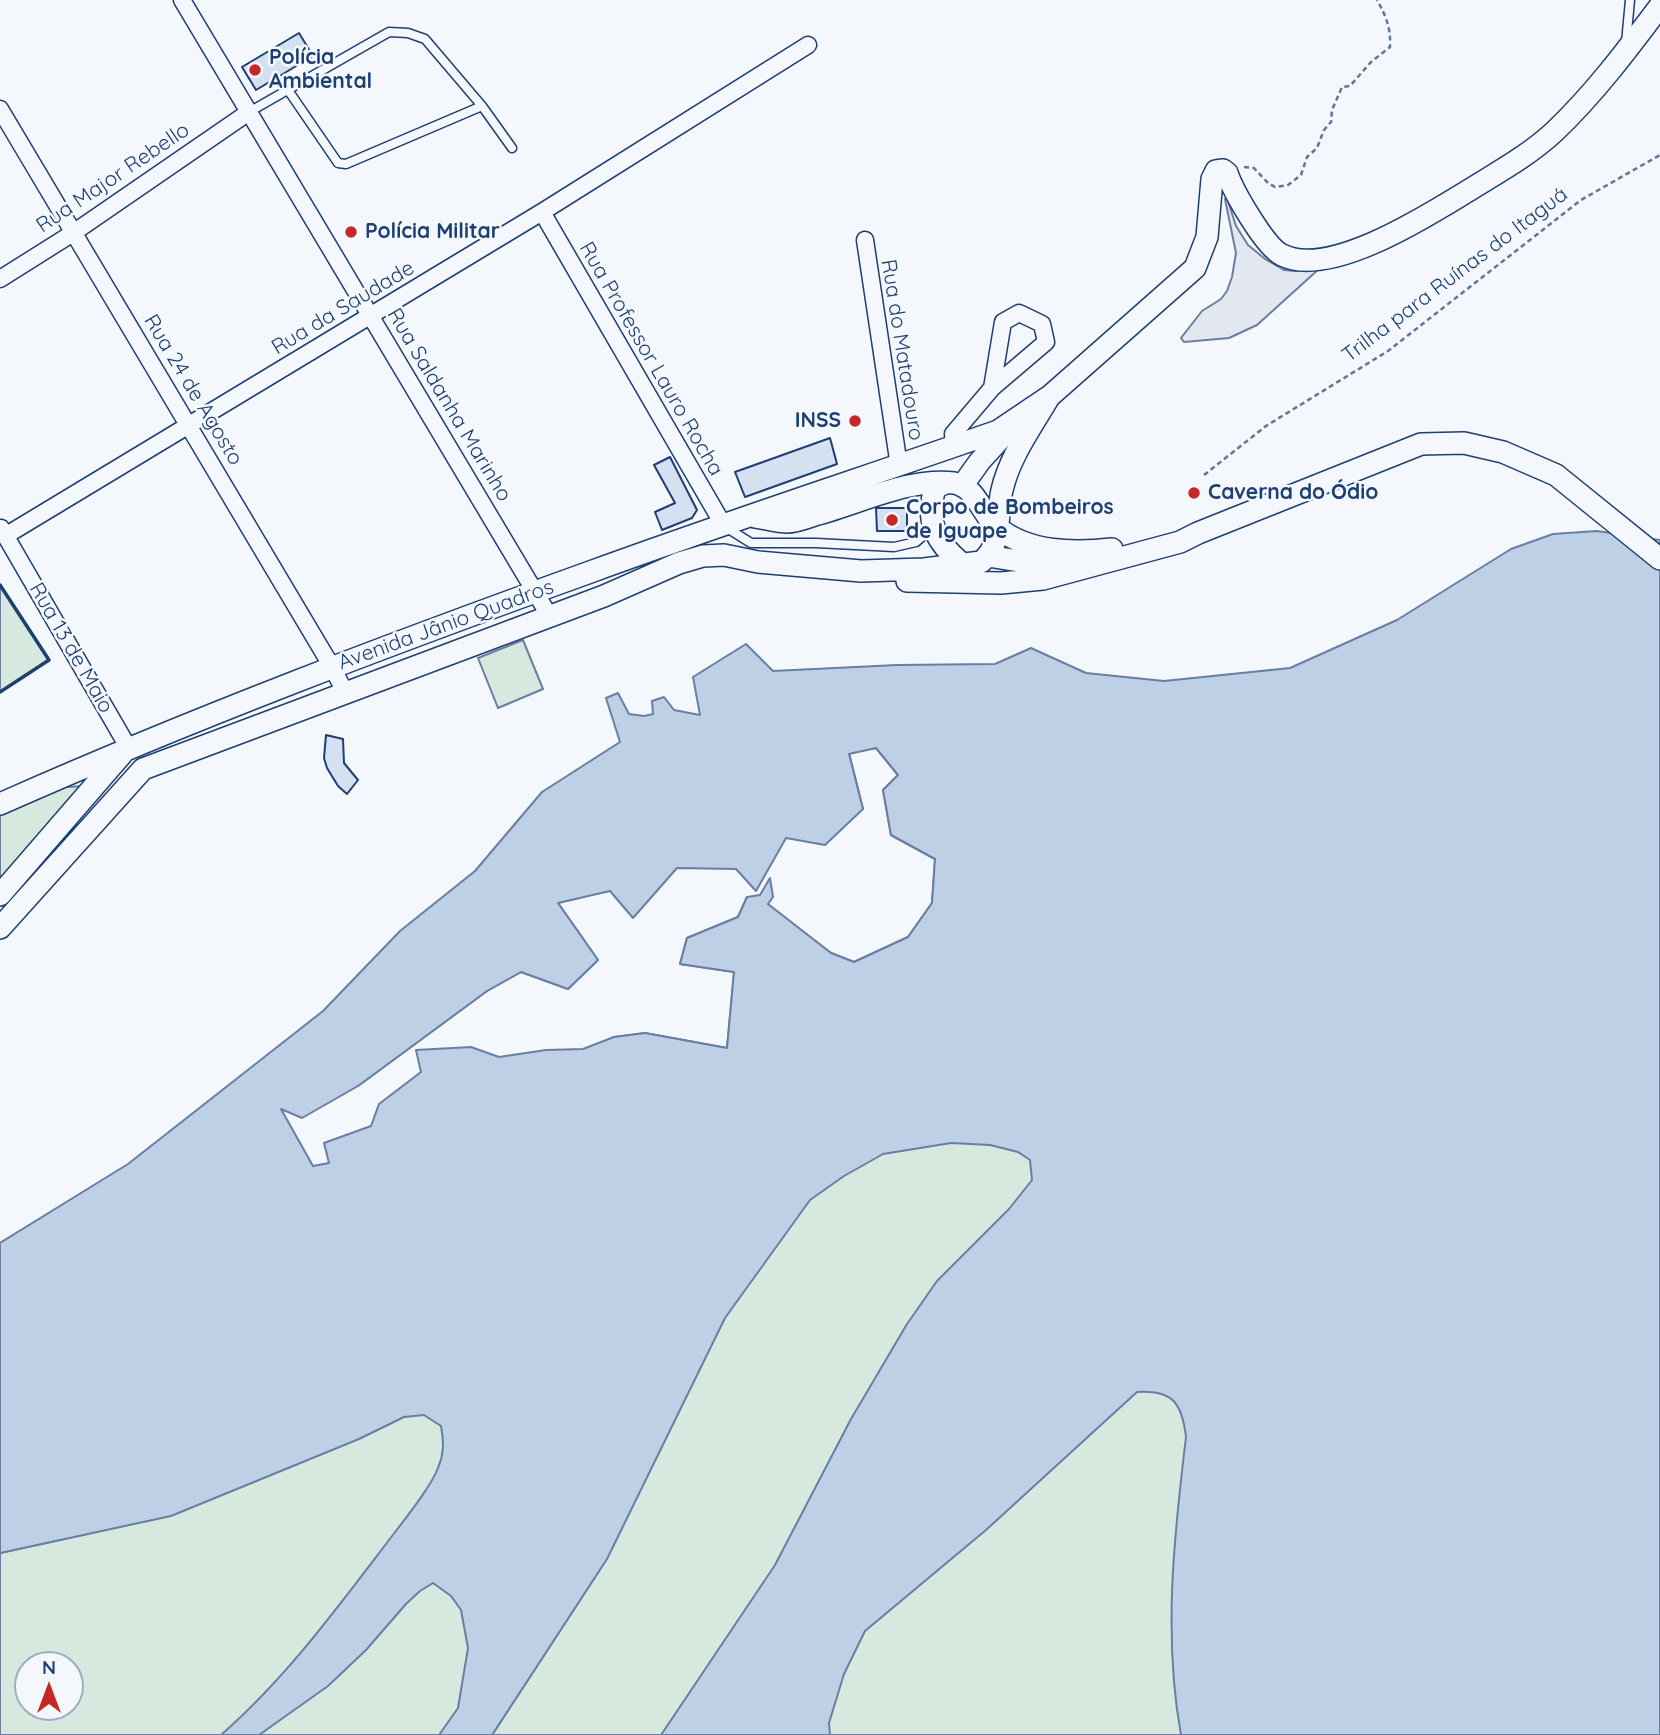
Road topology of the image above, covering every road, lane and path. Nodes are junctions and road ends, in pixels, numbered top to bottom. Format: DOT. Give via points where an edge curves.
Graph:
graph roads {
  1 [pos="182,0"];
  2 [pos="1377,0"];
  3 [pos="1630,0"];
  4 [pos="1660,6"];
  5 [pos="808,45"];
  6 [pos="1626,53"];
  7 [pos="288,90"];
  8 [pos="482,106"];
  9 [pos="0,109"];
  10 [pos="249,112"];
  11 [pos="512,148"];
  12 [pos="1660,155"];
  13 [pos="1228,178"];
  14 [pos="542,212"];
  15 [pos="73,233"];
  16 [pos="865,240"];
  17 [pos="0,279"];
  18 [pos="371,316"];
  19 [pos="992,388"];
  20 [pos="1050,396"];
  21 [pos="1024,412"];
  22 [pos="190,425"];
  23 [pos="954,446"];
  24 [pos="980,461"];
  25 [pos="899,466"];
  26 [pos="1204,475"];
  27 [pos="911,485"];
  28 [pos="953,485"];
  29 [pos="1001,493"];
  30 [pos="752,516"];
  31 [pos="724,526"];
  32 [pos="933,527"];
  33 [pos="997,527"];
  34 [pos="3,531"];
  35 [pos="1180,542"];
  36 [pos="788,544"];
  37 [pos="988,556"];
  38 [pos="1660,559"];
  39 [pos="962,564"];
  40 [pos="794,566"];
  41 [pos="1082,568"];
  42 [pos="592,571"];
  43 [pos="860,571"];
  44 [pos="537,593"];
  45 [pos="604,596"];
  46 [pos="550,617"];
  47 [pos="332,667"];
  48 [pos="346,694"];
  49 [pos="128,747"];
  50 [pos="143,769"];
  51 [pos="0,804"];
  52 [pos="0,895"];
  53 [pos="0,928"];
  1 -- 10 [label="street, Rua Saldanha Marinho"];
  2 -- 13 [label="path" via="1388,21 1390,47 1350,86 1342,87 1331,122 1307,157 1301,175 1281,188 1249,166 1235,169"];
  3 -- 6 [label="lane"];
  4 -- 6 [label="main road"];
  5 -- 14 [label="street, Rua da Saudade"];
  6 -- 13 [label="main road" via="1576,110 1527,154 1406,229 1328,258 1296,260 1268,246"];
  7 -- 8 [label="lane" via="389,32 408,33 425,39"];
  7 -- 8 [label="lane" via="338,163 346,164"];
  7 -- 10 [label="lane"];
  8 -- 11 [label="lane"];
  9 -- 15 [label="street, Rua 24 de Agosto"];
  10 -- 15 [label="street, Rua Major Rebello"];
  10 -- 18 [label="street, Rua Saldanha Marinho"];
  12 -- 26 [label="path, Trilha para Ruínas do Itaguá" via="1581,200 1388,351 1266,426"];
  13 -- 20 [label="main road" via="1223,170 1213,174 1207,237 1195,268"];
  14 -- 18 [label="street, Rua da Saudade"];
  14 -- 31 [label="street, Rua Professor Lauro Rocha"];
  15 -- 17 [label="street, Rua Major Rebello"];
  15 -- 22 [label="street, Rua 24 de Agosto"];
  16 -- 25 [label="street, Rua do Matadouro"];
  18 -- 22 [label="street, Rua da Saudade"];
  18 -- 44 [label="street, Rua Saldanha Marinho"];
  19 -- 19 [label="street" via="1003,322 1019,313 1042,324 1046,342"];
  19 -- 23 [label="street" via="953,434"];
  20 -- 21 [label="main road"];
  20 -- 29 [label="main road" via="1010,461"];
  21 -- 23 [label="main road, Avenida Jânio Quadros" via="998,431"];
  21 -- 24 [label="main road"];
  22 -- 34 [label="street, Rua da Saudade"];
  22 -- 47 [label="street, Rua 24 de Agosto"];
  23 -- 24 [label="main road"];
  23 -- 25 [label="main road, Avenida Jânio Quadros"];
  24 -- 27 [label="main road"];
  24 -- 28 [label="main road"];
  24 -- 29 [label="main road"];
  25 -- 30 [label="main road, Avenida Jânio Quadros"];
  27 -- 28 [label="main road"];
  27 -- 30 [label="main road" via="788,522"];
  28 -- 32 [label="main road" via="934,488 930,505"];
  28 -- 33 [label="main road" via="980,502"];
  29 -- 33 [label="main road"];
  30 -- 31 [label="main road, Avenida Jânio Quadros"];
  31 -- 36 [label="lane" via="751,543"];
  31 -- 42 [label="main road, Avenida Jânio Quadros"];
  32 -- 36 [label="lane" via="916,542 894,547"];
  32 -- 39 [label="main road" via="946,551"];
  33 -- 35 [label="main road" via="1017,539 1080,552"];
  33 -- 37 [label="main road"];
  34 -- 49 [label="street, Rua 13 de Maio"];
  35 -- 38 [label="main road" via="1421,444 1464,443 1503,452 1556,475"];
  35 -- 41 [label="main road"];
  36 -- 40 [label="lane"];
  37 -- 39 [label="main road" via="981,562"];
  37 -- 41 [label="main road" via="1052,568"];
  39 -- 43 [label="main road"];
  40 -- 43 [label="main road, Avenida Jânio Quadros"];
  40 -- 45 [label="main road, Avenida Jânio Quadros" via="703,556"];
  41 -- 43 [label="main road" via="1043,579 1001,583 913,582"];
  42 -- 44 [label="main road, Avenida Jânio Quadros"];
  42 -- 45 [label="main road"];
  44 -- 46 [label="street, Rua Saldanha Marinho"];
  44 -- 47 [label="main road, Avenida Jânio Quadros"];
  45 -- 46 [label="main road, Avenida Jânio Quadros"];
  46 -- 48 [label="main road, Avenida Jânio Quadros"];
  47 -- 48 [label="street, Rua 24 de Agosto"];
  47 -- 49 [label="main road, Avenida Jânio Quadros"];
  48 -- 50 [label="main road, Avenida Jânio Quadros"];
  49 -- 50 [label="main road, Rua 13 de Maio"];
  49 -- 51 [label="main road, Avenida Jânio Quadros"];
  49 -- 52 [label="main road"];
  50 -- 53 [label="main road"];
}
